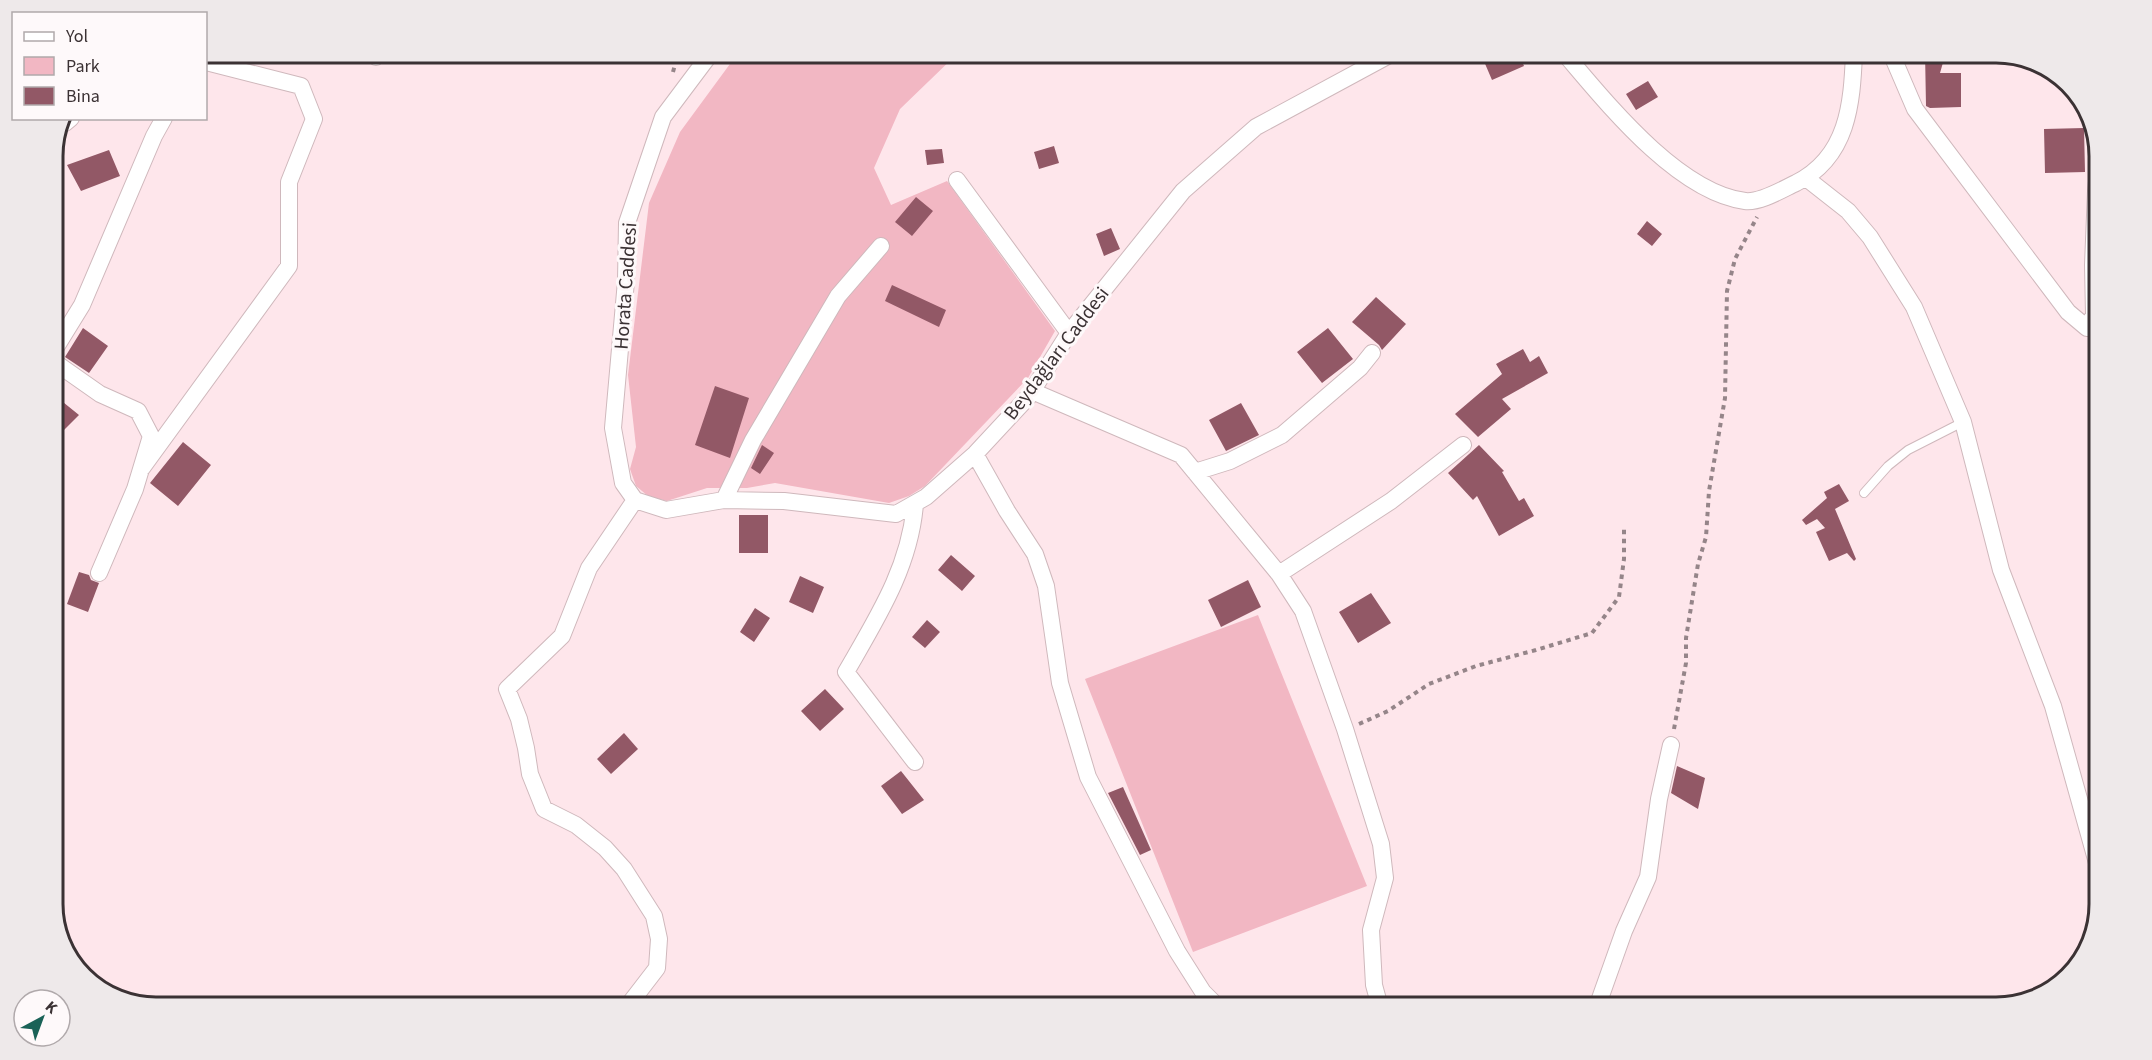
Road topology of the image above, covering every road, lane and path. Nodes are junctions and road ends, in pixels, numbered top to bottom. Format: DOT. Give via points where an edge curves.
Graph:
graph roads {
  1 [pos="210,63"];
  2 [pos="703,63"];
  3 [pos="1373,63"];
  4 [pos="1573,63"];
  5 [pos="1854,63"];
  6 [pos="1896,63"];
  7 [pos="163,120"];
  8 [pos="1806,178"];
  9 [pos="957,180"];
  10 [pos="1759,198"];
  11 [pos="881,246"];
  12 [pos="2089,324"];
  13 [pos="1069,333"];
  14 [pos="63,336"];
  15 [pos="1372,353"];
  16 [pos="63,368"];
  17 [pos="1032,391"];
  18 [pos="1963,422"];
  19 [pos="1463,445"];
  20 [pos="975,454"];
  21 [pos="142,468"];
  22 [pos="1195,472"];
  23 [pos="1864,493"];
  24 [pos="635,500"];
  25 [pos="724,500"];
  26 [pos="915,504"];
  27 [pos="1624,529"];
  28 [pos="99,573"];
  29 [pos="1279,574"];
  30 [pos="1345,729"];
  31 [pos="1671,745"];
  32 [pos="915,762"];
  33 [pos="2089,830"];
  34 [pos="635,997"];
  35 [pos="1208,997"];
  36 [pos="1377,997"];
  37 [pos="1601,997"];
  1 -- 21 [label="street" via="301,86 314,119 289,183 288,266"];
  2 -- 24 [label="street, Horata Caddesi" via="663,117 627,223 613,428 623,483"];
  3 -- 13 [label="street, Beydağları Caddesi" via="1256,127 1183,191"];
  4 -- 10 [label="street" via="1621,120 1705,188 1747,201"];
  5 -- 8 [label="street" via="1845,124 1833,154"];
  6 -- 12 [label="street" via="1916,109 2068,312 2087,328"];
  7 -- 14 [label="street" via="82,305"];
  8 -- 10 [label="street"];
  8 -- 18 [label="street" via="1848,211 1870,237 1914,307"];
  9 -- 13 [label="street"];
  10 -- 31 [label="path" via="1756,222 1735,259 1727,291 1725,398 1709,491 1707,537 1698,564"];
  11 -- 25 [label="street" via="838,296 753,440"];
  13 -- 17 [label="street, Beydağları Caddesi"];
  15 -- 22 [label="street" via="1360,368 1282,435 1230,461"];
  16 -- 21 [label="street" via="100,394 138,411 151,436"];
  17 -- 20 [label="street, Beydağları Caddesi"];
  17 -- 22 [label="street" via="1181,455"];
  18 -- 23 [label="lane" via="1908,450"];
  18 -- 33 [label="street" via="2001,570 2053,706"];
  19 -- 29 [label="street" via="1390,501"];
  20 -- 26 [label="street, Beydağları Caddesi"];
  20 -- 35 [label="street" via="1035,554 1046,586 1060,683 1088,777 1177,951"];
  21 -- 28 [label="street"];
  22 -- 29 [label="street"];
  24 -- 25 [label="street, Beydağları Caddesi" via="666,510"];
  24 -- 34 [label="street" via="589,568 562,636 507,689 519,719 530,774 544,809 576,825 605,848 624,869 654,916 659,939 657,968"];
  25 -- 26 [label="street, Beydağları Caddesi" via="784,501 896,514"];
  26 -- 32 [label="street" via="913,530 888,598 846,672"];
  27 -- 30 [label="path" via="1618,597 1592,633 1476,666 1429,684 1388,711"];
  29 -- 30 [label="street" via="1303,611"];
  30 -- 36 [label="street" via="1382,844 1385,878 1371,930"];
  31 -- 37 [label="street" via="1648,876"];
}
